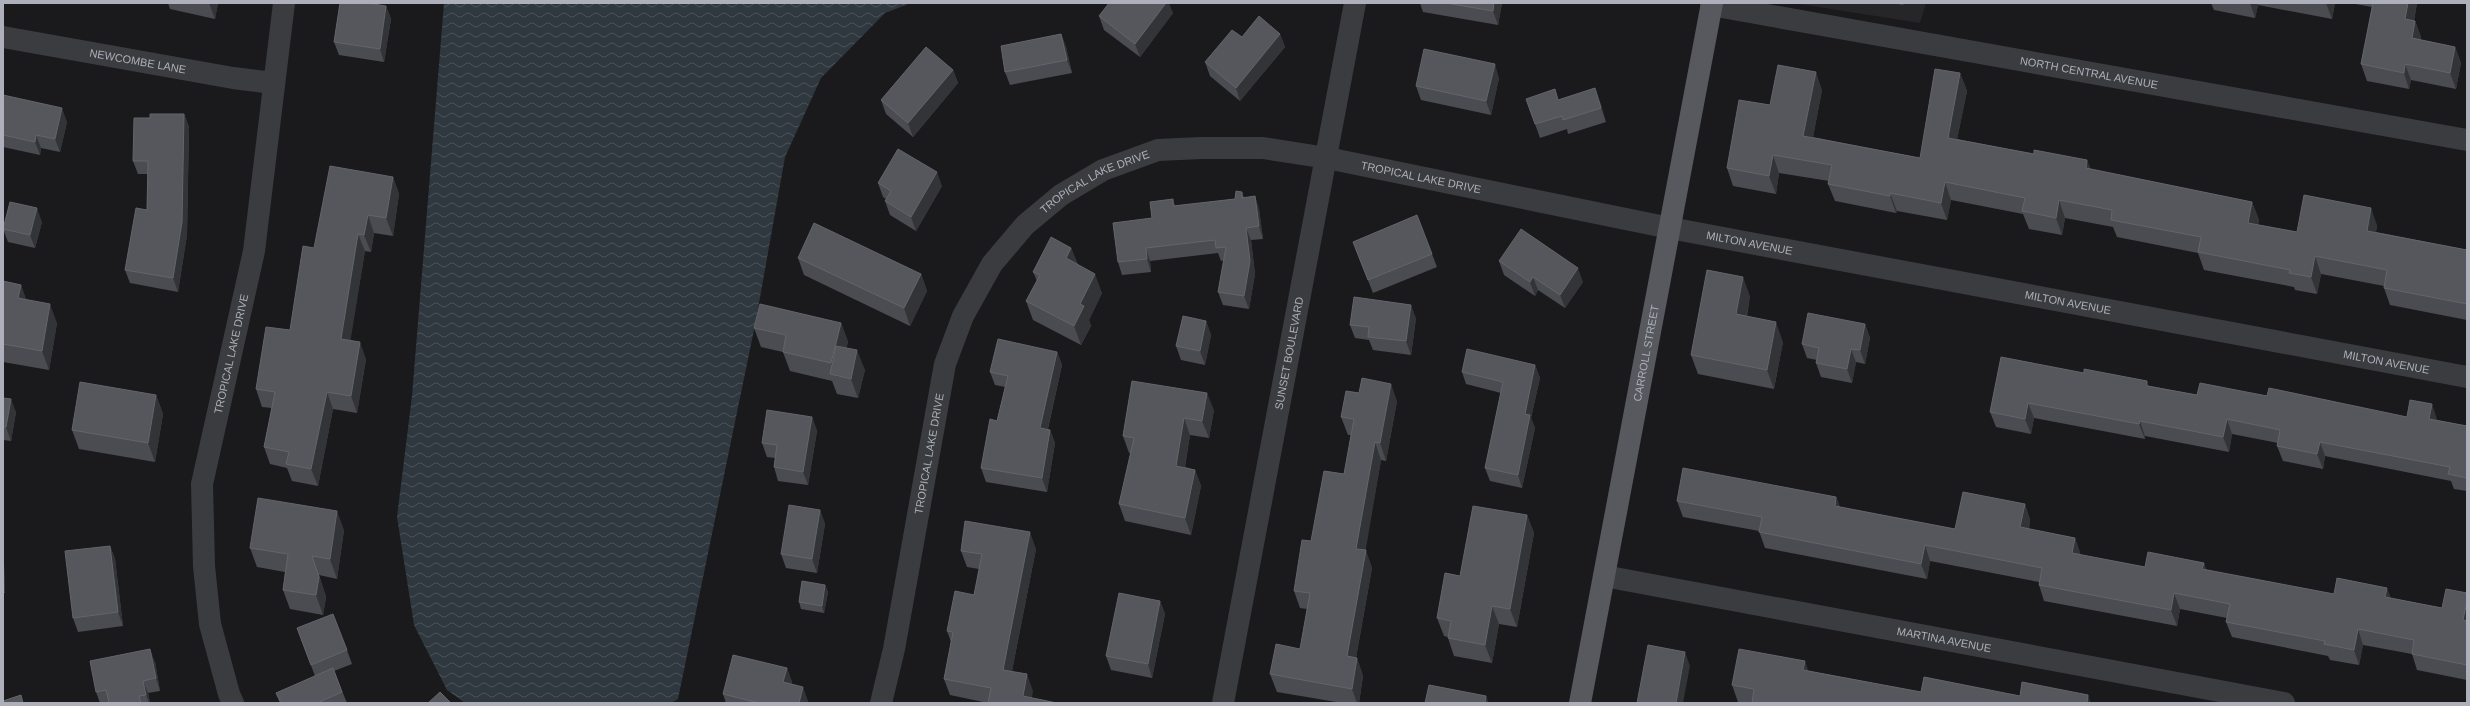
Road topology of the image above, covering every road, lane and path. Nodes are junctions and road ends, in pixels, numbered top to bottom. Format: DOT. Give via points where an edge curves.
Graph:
graph roads {
  1 [pos="284,3"];
  2 [pos="1355,3"];
  3 [pos="1712,4"];
  4 [pos="3,36"];
  5 [pos="273,83"];
  6 [pos="2467,140"];
  7 [pos="1327,158"];
  8 [pos="1670,228"];
  9 [pos="2467,377"];
  10 [pos="1604,576"];
  11 [pos="233,703"];
  12 [pos="881,703"];
  13 [pos="1223,703"];
  14 [pos="1580,703"];
  15 [pos="2284,703"];
  1 -- 5 [label="street, TROPICAL LAKE DRIVE"];
  2 -- 7 [label="street, SUNSET BOULEVARD"];
  3 -- 6 [label="street, NORTH CENTRAL AVENUE"];
  3 -- 8 [label="main road, CARROLL STREET"];
  4 -- 5 [label="street, NEWCOMBE LANE"];
  5 -- 11 [label="street, TROPICAL LAKE DRIVE" via="254,251 202,484 204,566 210,624"];
  7 -- 8 [label="street, TROPICAL LAKE DRIVE"];
  7 -- 12 [label="street, TROPICAL LAKE DRIVE" via="1263,148 1158,150 1103,170 1061,195 1026,225 992,264 963,316 945,364 894,648"];
  7 -- 13 [label="street, SUNSET BOULEVARD"];
  8 -- 9 [label="street, MILTON AVENUE"];
  8 -- 10 [label="main road, CARROLL STREET"];
  10 -- 14 [label="main road, CARROLL STREET"];
  10 -- 15 [label="street, MARTINA AVENUE"];
}
